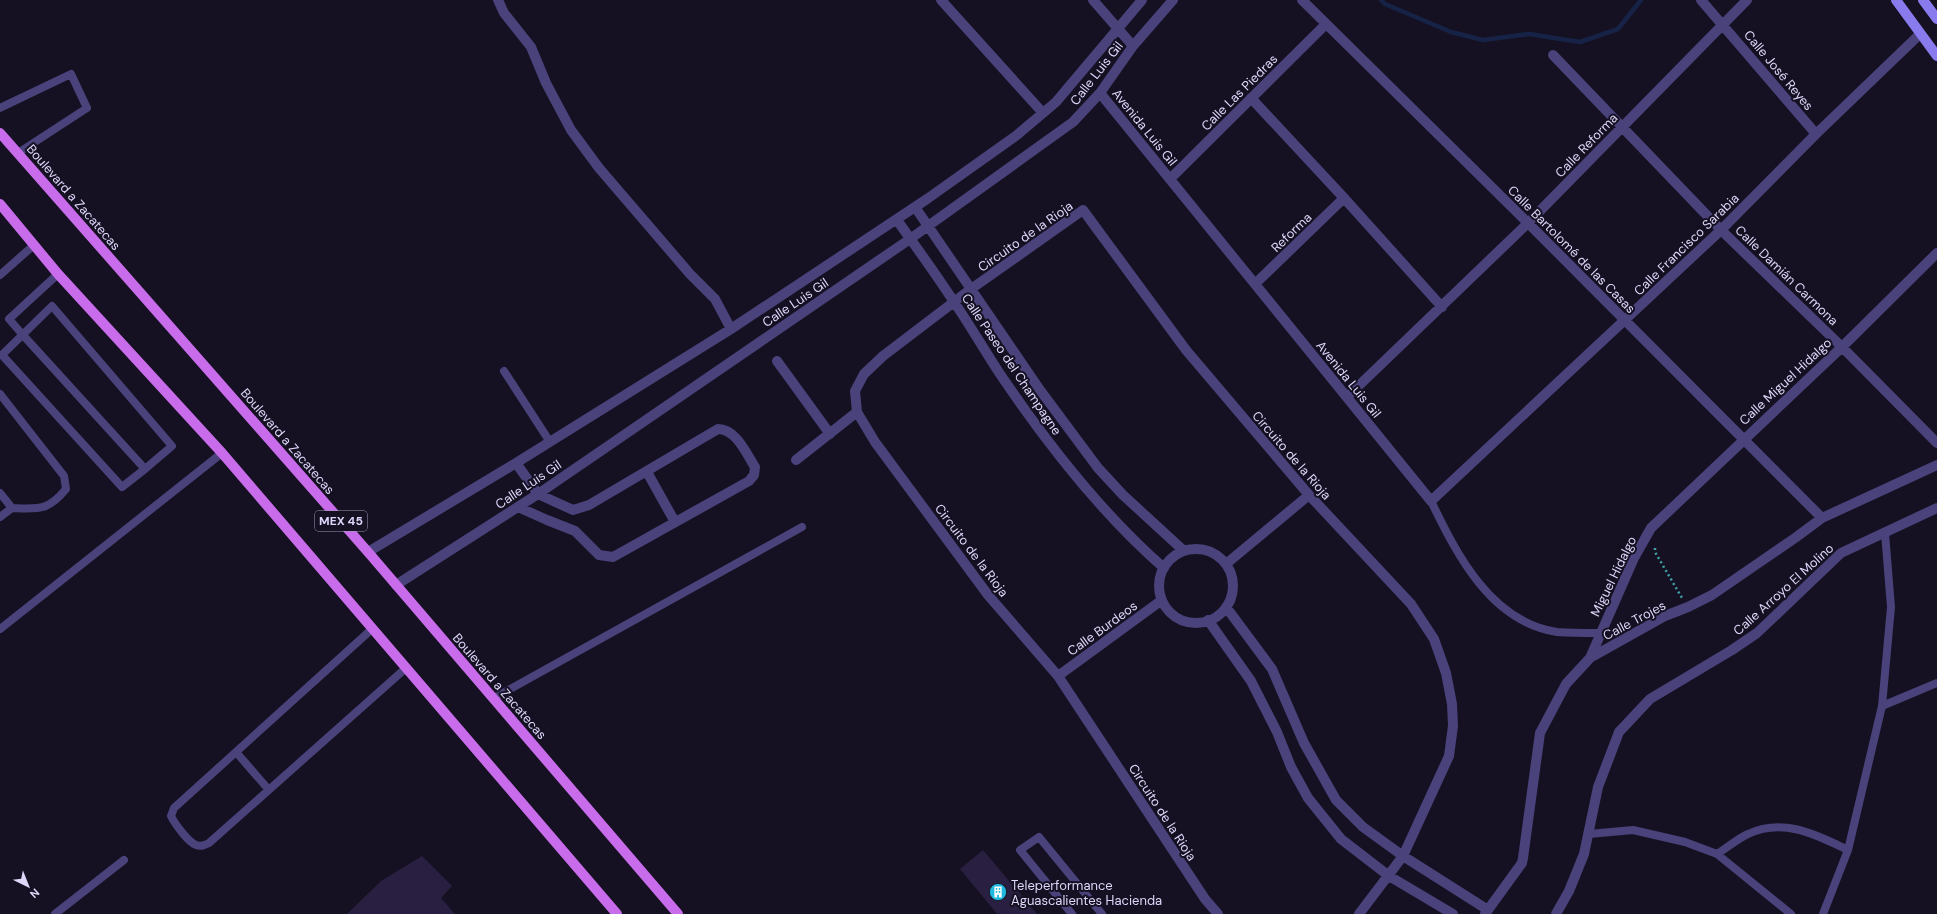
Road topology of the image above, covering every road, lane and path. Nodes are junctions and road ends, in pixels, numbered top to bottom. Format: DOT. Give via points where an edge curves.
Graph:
graph roads {
  1 [pos="498,0"];
  2 [pos="941,0"];
  3 [pos="1093,0"];
  4 [pos="1142,0"];
  5 [pos="1173,0"];
  6 [pos="1302,0"];
  7 [pos="1701,0"];
  8 [pos="1747,0"];
  9 [pos="1896,0"];
  10 [pos="1923,0"];
  11 [pos="1937,19"];
  12 [pos="1325,24"];
  13 [pos="1722,24"];
  14 [pos="1117,29"];
  15 [pos="1920,34"];
  16 [pos="1133,46"];
  17 [pos="1553,55"];
  18 [pos="1937,56"];
  19 [pos="1100,93"];
  20 [pos="1251,98"];
  21 [pos="0,108"];
  22 [pos="1043,113"];
  23 [pos="1622,126"];
  24 [pos="0,133"];
  25 [pos="1816,134"];
  26 [pos="18,153"];
  27 [pos="1170,179"];
  28 [pos="1344,198"];
  29 [pos="0,204"];
  30 [pos="915,207"];
  31 [pos="897,220"];
  32 [pos="1528,223"];
  33 [pos="929,227"];
  34 [pos="1721,230"];
  35 [pos="910,239"];
  36 [pos="34,245"];
  37 [pos="1937,253"];
  38 [pos="58,274"];
  39 [pos="0,276"];
  40 [pos="1256,284"];
  41 [pos="971,289"];
  42 [pos="954,302"];
  43 [pos="1442,307"];
  44 [pos="1625,321"];
  45 [pos="731,329"];
  46 [pos="22,334"];
  47 [pos="1842,347"];
  48 [pos="776,362"];
  49 [pos="504,371"];
  50 [pos="0,394"];
  51 [pos="1347,397"];
  52 [pos="857,412"];
  53 [pos="830,434"];
  54 [pos="1742,439"];
  55 [pos="550,442"];
  56 [pos="1937,443"];
  57 [pos="222,454"];
  58 [pos="796,460"];
  59 [pos="516,463"];
  60 [pos="1937,465"];
  61 [pos="145,469"];
  62 [pos="647,472"];
  63 [pos="0,493"];
  64 [pos="538,494"];
  65 [pos="1309,495"];
  66 [pos="1431,501"];
  67 [pos="518,507"];
  68 [pos="12,508"];
  69 [pos="1937,508"];
  70 [pos="0,517"];
  71 [pos="1822,518"];
  72 [pos="675,522"];
  73 [pos="802,527"];
  74 [pos="1651,528"];
  75 [pos="1885,533"];
  76 [pos="1184,551"];
  77 [pos="368,552"];
  78 [pos="1226,564"];
  79 [pos="1164,568"];
  80 [pos="396,585"];
  81 [pos="1162,600"];
  82 [pos="1226,607"];
  83 [pos="1688,607"];
  84 [pos="1208,620"];
  85 [pos="0,629"];
  86 [pos="372,629"];
  87 [pos="1599,633"];
  88 [pos="1590,658"];
  89 [pos="406,668"];
  90 [pos="1058,676"];
  91 [pos="1937,683"];
  92 [pos="494,698"];
  93 [pos="1882,706"];
  94 [pos="236,752"];
  95 [pos="269,790"];
  96 [pos="1589,834"];
  97 [pos="1848,850"];
  98 [pos="1717,854"];
  99 [pos="1403,856"];
  100 [pos="124,860"];
  101 [pos="1389,876"];
  102 [pos="1486,912"];
  103 [pos="56,914"];
  104 [pos="617,914"];
  105 [pos="678,914"];
  106 [pos="1072,914"];
  107 [pos="1102,914"];
  108 [pos="1218,914"];
  109 [pos="1360,914"];
  110 [pos="1453,914"];
  111 [pos="1556,914"];
  112 [pos="1791,914"];
  113 [pos="1823,914"];
  1 -- 45 [label="street" via="504,13 531,47 546,83 571,130 598,168 715,299"];
  2 -- 22 [label="street"];
  3 -- 14 [label="street"];
  4 -- 14 [label="street, Calle Luis Gil"];
  5 -- 16 [label="street, Calle Luis Gil"];
  6 -- 12 [label="street, Calle Bartolomé de las Casas"];
  7 -- 13 [label="street, Calle José Reyes"];
  8 -- 13 [label="street, Calle Reforma"];
  9 -- 15 [label="main road"];
  10 -- 11 [label="main road"];
  12 -- 20 [label="street, Calle Las Piedras"];
  12 -- 32 [label="street, Calle Bartolomé de las Casas"];
  13 -- 23 [label="street, Calle Reforma"];
  13 -- 25 [label="street, Calle José Reyes"];
  14 -- 16 [label="street"];
  14 -- 22 [label="street, Calle Luis Gil" via="1056,102"];
  15 -- 18 [label="main road"];
  15 -- 25 [label="street, Calle Francisco Sarabia"];
  16 -- 19 [label="street, Calle Luis Gil"];
  17 -- 23 [label="street, Calle Damián Carmona"];
  19 -- 27 [label="street, Avenida Luis Gil"];
  19 -- 33 [label="street, Calle Luis Gil" via="1073,122"];
  20 -- 27 [label="street, Calle Las Piedras"];
  20 -- 28 [label="street"];
  21 -- 26 [label="lane" via="72,74 88,108"];
  22 -- 30 [label="street, Calle Luis Gil" via="1017,135"];
  23 -- 32 [label="street, Calle Reforma"];
  23 -- 34 [label="street, Calle Damián Carmona"];
  24 -- 26 [label="main road, Boulevard a Zacatecas / MEX 45"];
  25 -- 34 [label="street, Calle Francisco Sarabia"];
  26 -- 77 [label="main road, Boulevard a Zacatecas / MEX 45"];
  27 -- 40 [label="street, Avenida Luis Gil"];
  28 -- 40 [label="street, Reforma"];
  28 -- 43 [label="street"];
  29 -- 36 [label="main road"];
  30 -- 31 [label="street, Calle Luis Gil"];
  30 -- 33 [label="street, Calle Paseo del Champagne"];
  31 -- 35 [label="street, Calle Paseo del Champagne"];
  31 -- 45 [label="street, Calle Luis Gil"];
  32 -- 43 [label="street, Calle Reforma"];
  32 -- 44 [label="street, Calle Bartolomé de las Casas"];
  33 -- 35 [label="street, Calle Luis Gil"];
  33 -- 41 [label="street, Calle Paseo del Champagne"];
  34 -- 44 [label="street, Calle Francisco Sarabia"];
  34 -- 47 [label="street, Calle Damián Carmona"];
  35 -- 42 [label="street, Calle Paseo del Champagne"];
  35 -- 64 [label="street, Calle Luis Gil"];
  36 -- 38 [label="main road"];
  36 -- 39 [label="lane"];
  37 -- 47 [label="street, Calle Miguel Hidalgo"];
  38 -- 46 [label="lane" via="9,320"];
  38 -- 57 [label="main road"];
  40 -- 51 [label="street, Avenida Luis Gil"];
  41 -- 42 [label="street, Circuito de la Rioja"];
  41 -- 65 [label="street, Circuito de la Rioja" via="1083,210 1186,350"];
  41 -- 76 [label="street, Calle Paseo del Champagne" via="1040,390 1098,468 1123,495"];
  42 -- 52 [label="street, Circuito de la Rioja" via="883,356 864,374 855,391"];
  42 -- 79 [label="street, Calle Paseo del Champagne" via="1043,435 1111,517"];
  43 -- 51 [label="street, Calle Reforma"];
  44 -- 54 [label="street, Calle Bartolomé de las Casas"];
  44 -- 66 [label="street, Calle Francisco Sarabia"];
  45 -- 55 [label="street, Calle Luis Gil"];
  46 -- 61 [label="lane"];
  46 -- 61 [label="lane" via="2,355 122,487"];
  46 -- 61 [label="lane" via="52,306 172,446"];
  47 -- 54 [label="street, Calle Miguel Hidalgo"];
  47 -- 56 [label="street, Calle Damián Carmona"];
  48 -- 53 [label="street"];
  49 -- 55 [label="lane"];
  50 -- 68 [label="lane" via="64,476 66,489 57,500 39,509"];
  51 -- 66 [label="street, Avenida Luis Gil"];
  52 -- 53 [label="street"];
  52 -- 90 [label="street, Circuito de la Rioja" via="875,442 988,595"];
  53 -- 58 [label="street"];
  54 -- 71 [label="street, Calle Bartolomé de las Casas"];
  54 -- 74 [label="street, Calle Miguel Hidalgo"];
  55 -- 59 [label="street, Calle Luis Gil"];
  57 -- 85 [label="lane"];
  57 -- 86 [label="main road"];
  59 -- 64 [label="street"];
  59 -- 77 [label="street, Calle Luis Gil"];
  60 -- 71 [label="street, Calle Trojes"];
  62 -- 64 [label="street" via="589,506 573,510"];
  62 -- 72 [label="street"];
  62 -- 72 [label="street" via="718,429 726,429 732,433 755,467 754,475 749,481"];
  63 -- 68 [label="lane"];
  64 -- 67 [label="street, Calle Luis Gil"];
  65 -- 78 [label="street"];
  65 -- 99 [label="street, Circuito de la Rioja" via="1411,604 1434,639 1446,673 1453,726 1449,756"];
  66 -- 87 [label="lane, Avenida Luis Gil" via="1467,568 1485,591 1512,614 1529,623 1557,632"];
  67 -- 72 [label="street" via="576,531 599,555 613,557"];
  67 -- 80 [label="street, Calle Luis Gil"];
  68 -- 70 [label="lane"];
  69 -- 75 [label="street, Calle Arroyo El Molino"];
  71 -- 83 [label="street, Calle Trojes" via="1712,595"];
  73 -- 92 [label="lane"];
  74 -- 83 [label="path" via="1655,552"];
  74 -- 87 [label="street, Miguel Hidalgo"];
  75 -- 93 [label="lane" via="1891,607"];
  75 -- 96 [label="street, Calle Arroyo El Molino" via="1841,553 1757,633 1650,699 1619,732 1598,787"];
  76 -- 78 [label="street" via="1207,550"];
  76 -- 79 [label="street" via="1176,555"];
  77 -- 80 [label="main road, Boulevard a Zacatecas / MEX 45"];
  78 -- 82 [label="street" via="1233,586"];
  79 -- 81 [label="street" via="1159,590"];
  80 -- 92 [label="main road, Boulevard a Zacatecas / MEX 45"];
  81 -- 84 [label="street" via="1176,617 1192,622"];
  81 -- 90 [label="street, Calle Burdeos"];
  82 -- 84 [label="street"];
  82 -- 99 [label="street" via="1272,669 1304,744 1336,800 1363,827"];
  83 -- 88 [label="street, Calle Trojes" via="1665,616"];
  84 -- 101 [label="street" via="1251,681 1277,732 1290,767 1308,798 1340,839"];
  86 -- 89 [label="main road"];
  86 -- 94 [label="lane"];
  87 -- 88 [label="street, Miguel Hidalgo"];
  88 -- 102 [label="street, Calle Trojes" via="1566,684 1540,733 1522,863"];
  89 -- 95 [label="lane"];
  89 -- 104 [label="main road"];
  90 -- 108 [label="street, Circuito de la Rioja" via="1205,899"];
  91 -- 93 [label="lane"];
  92 -- 105 [label="main road, Boulevard a Zacatecas / MEX 45"];
  93 -- 97 [label="lane"];
  94 -- 95 [label="lane"];
  94 -- 95 [label="lane" via="174,808 171,816 177,826 196,845 203,846"];
  96 -- 98 [label="lane" via="1632,830 1685,842"];
  96 -- 111 [label="street, Calle Arroyo El Molino" via="1569,891"];
  97 -- 98 [label="lane" via="1814,833 1779,826 1749,834"];
  97 -- 113 [label="lane"];
  98 -- 112 [label="lane"];
  99 -- 101 [label="street, Circuito de la Rioja"];
  99 -- 102 [label="street"];
  100 -- 103 [label="lane"];
  101 -- 109 [label="street, Circuito de la Rioja"];
  101 -- 110 [label="street"];
  106 -- 107 [label="lane" via="1020,850 1039,836"];
}
